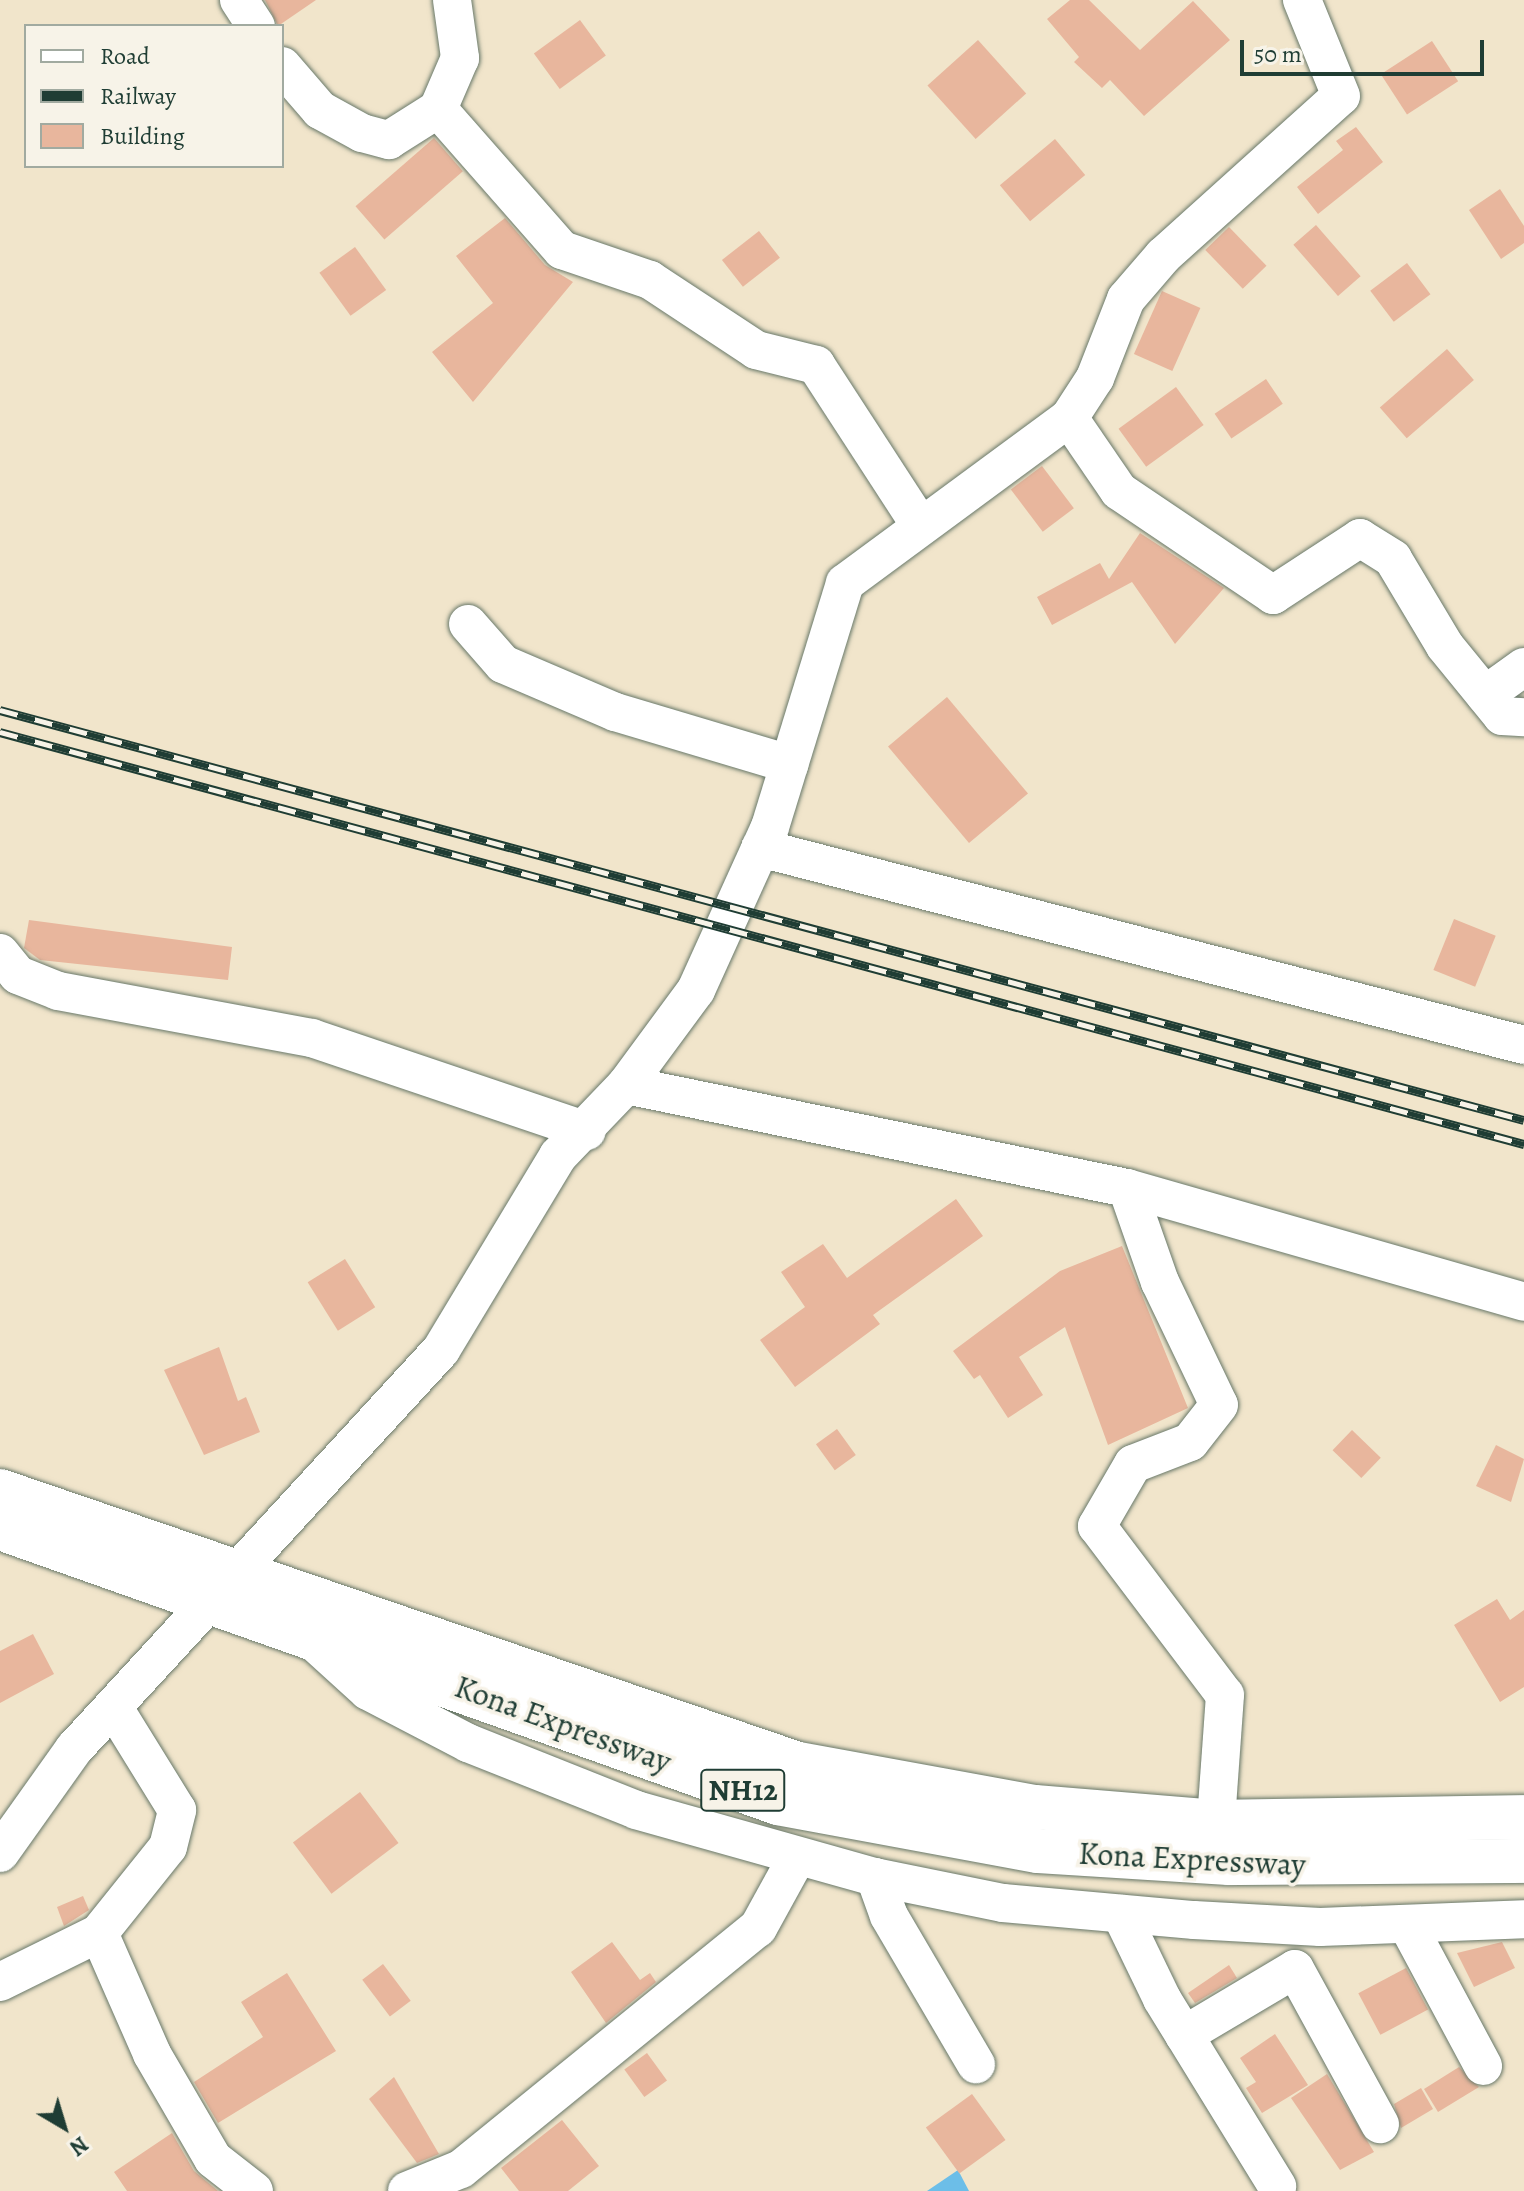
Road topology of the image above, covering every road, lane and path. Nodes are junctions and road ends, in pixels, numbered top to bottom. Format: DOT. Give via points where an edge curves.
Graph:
graph roads {
  1 [pos="239,0"];
  2 [pos="452,0"];
  3 [pos="1302,0"];
  4 [pos="255,24"];
  5 [pos="284,68"];
  6 [pos="438,109"];
  7 [pos="1069,418"];
  8 [pos="920,525"];
  9 [pos="468,624"];
  10 [pos="1524,667"];
  11 [pos="1485,695"];
  12 [pos="1524,717"];
  13 [pos="789,764"];
  14 [pos="760,848"];
  15 [pos="0,953"];
  16 [pos="1524,1045"];
  17 [pos="626,1085"];
  18 [pos="587,1131"];
  19 [pos="1127,1188"];
  20 [pos="1524,1302"];
  21 [pos="0,1491"];
  22 [pos="0,1528"];
  23 [pos="223,1587"];
  24 [pos="305,1634"];
  25 [pos="114,1708"];
  26 [pos="1524,1817"];
  27 [pos="1216,1822"];
  28 [pos="5,1836"];
  29 [pos="797,1857"];
  30 [pos="1524,1861"];
  31 [pos="875,1877"];
  32 [pos="1121,1914"];
  33 [pos="1524,1919"];
  34 [pos="1407,1924"];
  35 [pos="99,1933"];
  36 [pos="0,1982"];
  37 [pos="1184,2035"];
  38 [pos="976,2064"];
  39 [pos="1483,2066"];
  40 [pos="1380,2124"];
  41 [pos="470,2180"];
  42 [pos="1277,2186"];
  43 [pos="254,2191"];
  44 [pos="407,2191"];
  1 -- 4 [label="street"];
  2 -- 6 [label="street" via="460,58"];
  3 -- 7 [label="street" via="1341,96 1163,256 1126,299 1095,378"];
  5 -- 6 [label="street" via="320,110 362,133 389,140"];
  6 -- 8 [label="street" via="562,250 650,280 756,350 816,365"];
  7 -- 8 [label="street"];
  7 -- 11 [label="street" via="1119,491 1273,595 1360,538 1393,559"];
  8 -- 13 [label="street" via="845,583"];
  9 -- 13 [label="street" via="503,664 615,712"];
  10 -- 11 [label="street"];
  11 -- 12 [label="street" via="1502,716"];
  13 -- 14 [label="street"];
  14 -- 16 [label="street"];
  14 -- 17 [label="street" via="696,990"];
  15 -- 18 [label="street" via="18,975 58,991 312,1038"];
  17 -- 18 [label="street"];
  17 -- 19 [label="street"];
  18 -- 23 [label="street" via="558,1156 441,1350"];
  19 -- 20 [label="street"];
  19 -- 27 [label="street" via="1160,1282 1219,1405 1190,1442 1133,1464 1097,1526 1225,1695"];
  21 -- 23 [label="highway, Kona Expressway / NH12"];
  22 -- 23 [label="highway, Kona Expressway / NH12"];
  23 -- 24 [label="highway, Kona Expressway / NH12"];
  23 -- 25 [label="street"];
  23 -- 27 [label="highway, Kona Expressway / NH12" via="798,1764 1035,1807"];
  24 -- 29 [label="street" via="368,1691 468,1743 636,1810"];
  24 -- 30 [label="highway, Kona Expressway / NH12" via="778,1803 1038,1851 1260,1864"];
  25 -- 28 [label="street"];
  25 -- 35 [label="street" via="177,1810 168,1847"];
  26 -- 27 [label="highway, Kona Expressway / NH12"];
  29 -- 31 [label="street"];
  29 -- 41 [label="street" via="758,1928"];
  31 -- 32 [label="street" via="1003,1903"];
  31 -- 38 [label="street" via="889,1916"];
  32 -- 34 [label="street" via="1320,1927"];
  32 -- 37 [label="street"];
  33 -- 34 [label="street"];
  34 -- 39 [label="street"];
  35 -- 36 [label="street"];
  35 -- 43 [label="street" via="152,2054 213,2159"];
  37 -- 40 [label="street" via="1295,1969"];
  37 -- 42 [label="street"];
  41 -- 44 [label="street"];
}
